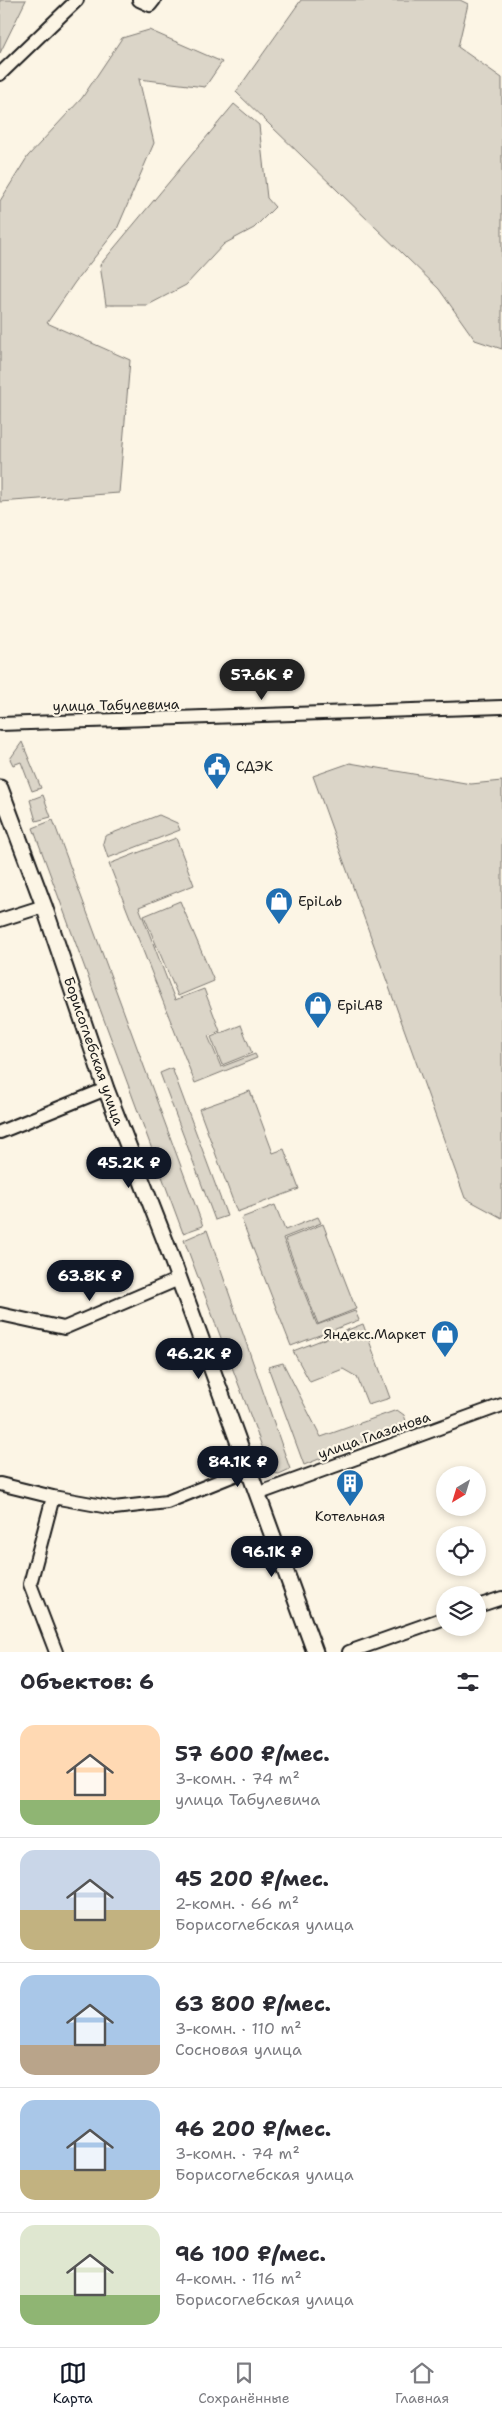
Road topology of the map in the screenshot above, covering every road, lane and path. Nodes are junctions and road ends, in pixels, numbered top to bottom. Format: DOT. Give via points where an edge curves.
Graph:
graph roads {
  1 [pos="77,0"];
  2 [pos="139,0"];
  3 [pos="154,0"];
  4 [pos="0,74"];
  5 [pos="502,707"];
  6 [pos="0,724"];
  7 [pos="0,788"];
  8 [pos="44,906"];
  9 [pos="0,920"];
  10 [pos="106,1089"];
  11 [pos="0,1132"];
  12 [pos="179,1279"];
  13 [pos="0,1314"];
  14 [pos="502,1405"];
  15 [pos="247,1470"];
  16 [pos="0,1484"];
  17 [pos="257,1494"];
  18 [pos="53,1497"];
  19 [pos="502,1598"];
  20 [pos="486,1603"];
  21 [pos="436,1621"];
  22 [pos="56,1652"];
  23 [pos="315,1652"];
  24 [pos="349,1652"];
  1 -- 4 [label="street"];
  2 -- 3 [label="street" via="150,4"];
  5 -- 6 [label="street, улица Табулевича"];
  7 -- 8 [label="street, Борисоглебская улица"];
  8 -- 9 [label="street"];
  8 -- 10 [label="street, Борисоглебская улица"];
  10 -- 11 [label="street"];
  10 -- 12 [label="street, Борисоглебская улица"];
  12 -- 13 [label="street" via="64,1328"];
  12 -- 15 [label="street, Борисоглебская улица"];
  14 -- 17 [label="street, улица Глазанова"];
  15 -- 17 [label="street, Борисоглебская улица"];
  15 -- 18 [label="street" via="166,1502 114,1508"];
  16 -- 18 [label="street"];
  17 -- 23 [label="street, Борисоглебская улица"];
  18 -- 22 [label="street" via="30,1584"];
  19 -- 20 [label="street"];
  21 -- 24 [label="street"];
}
